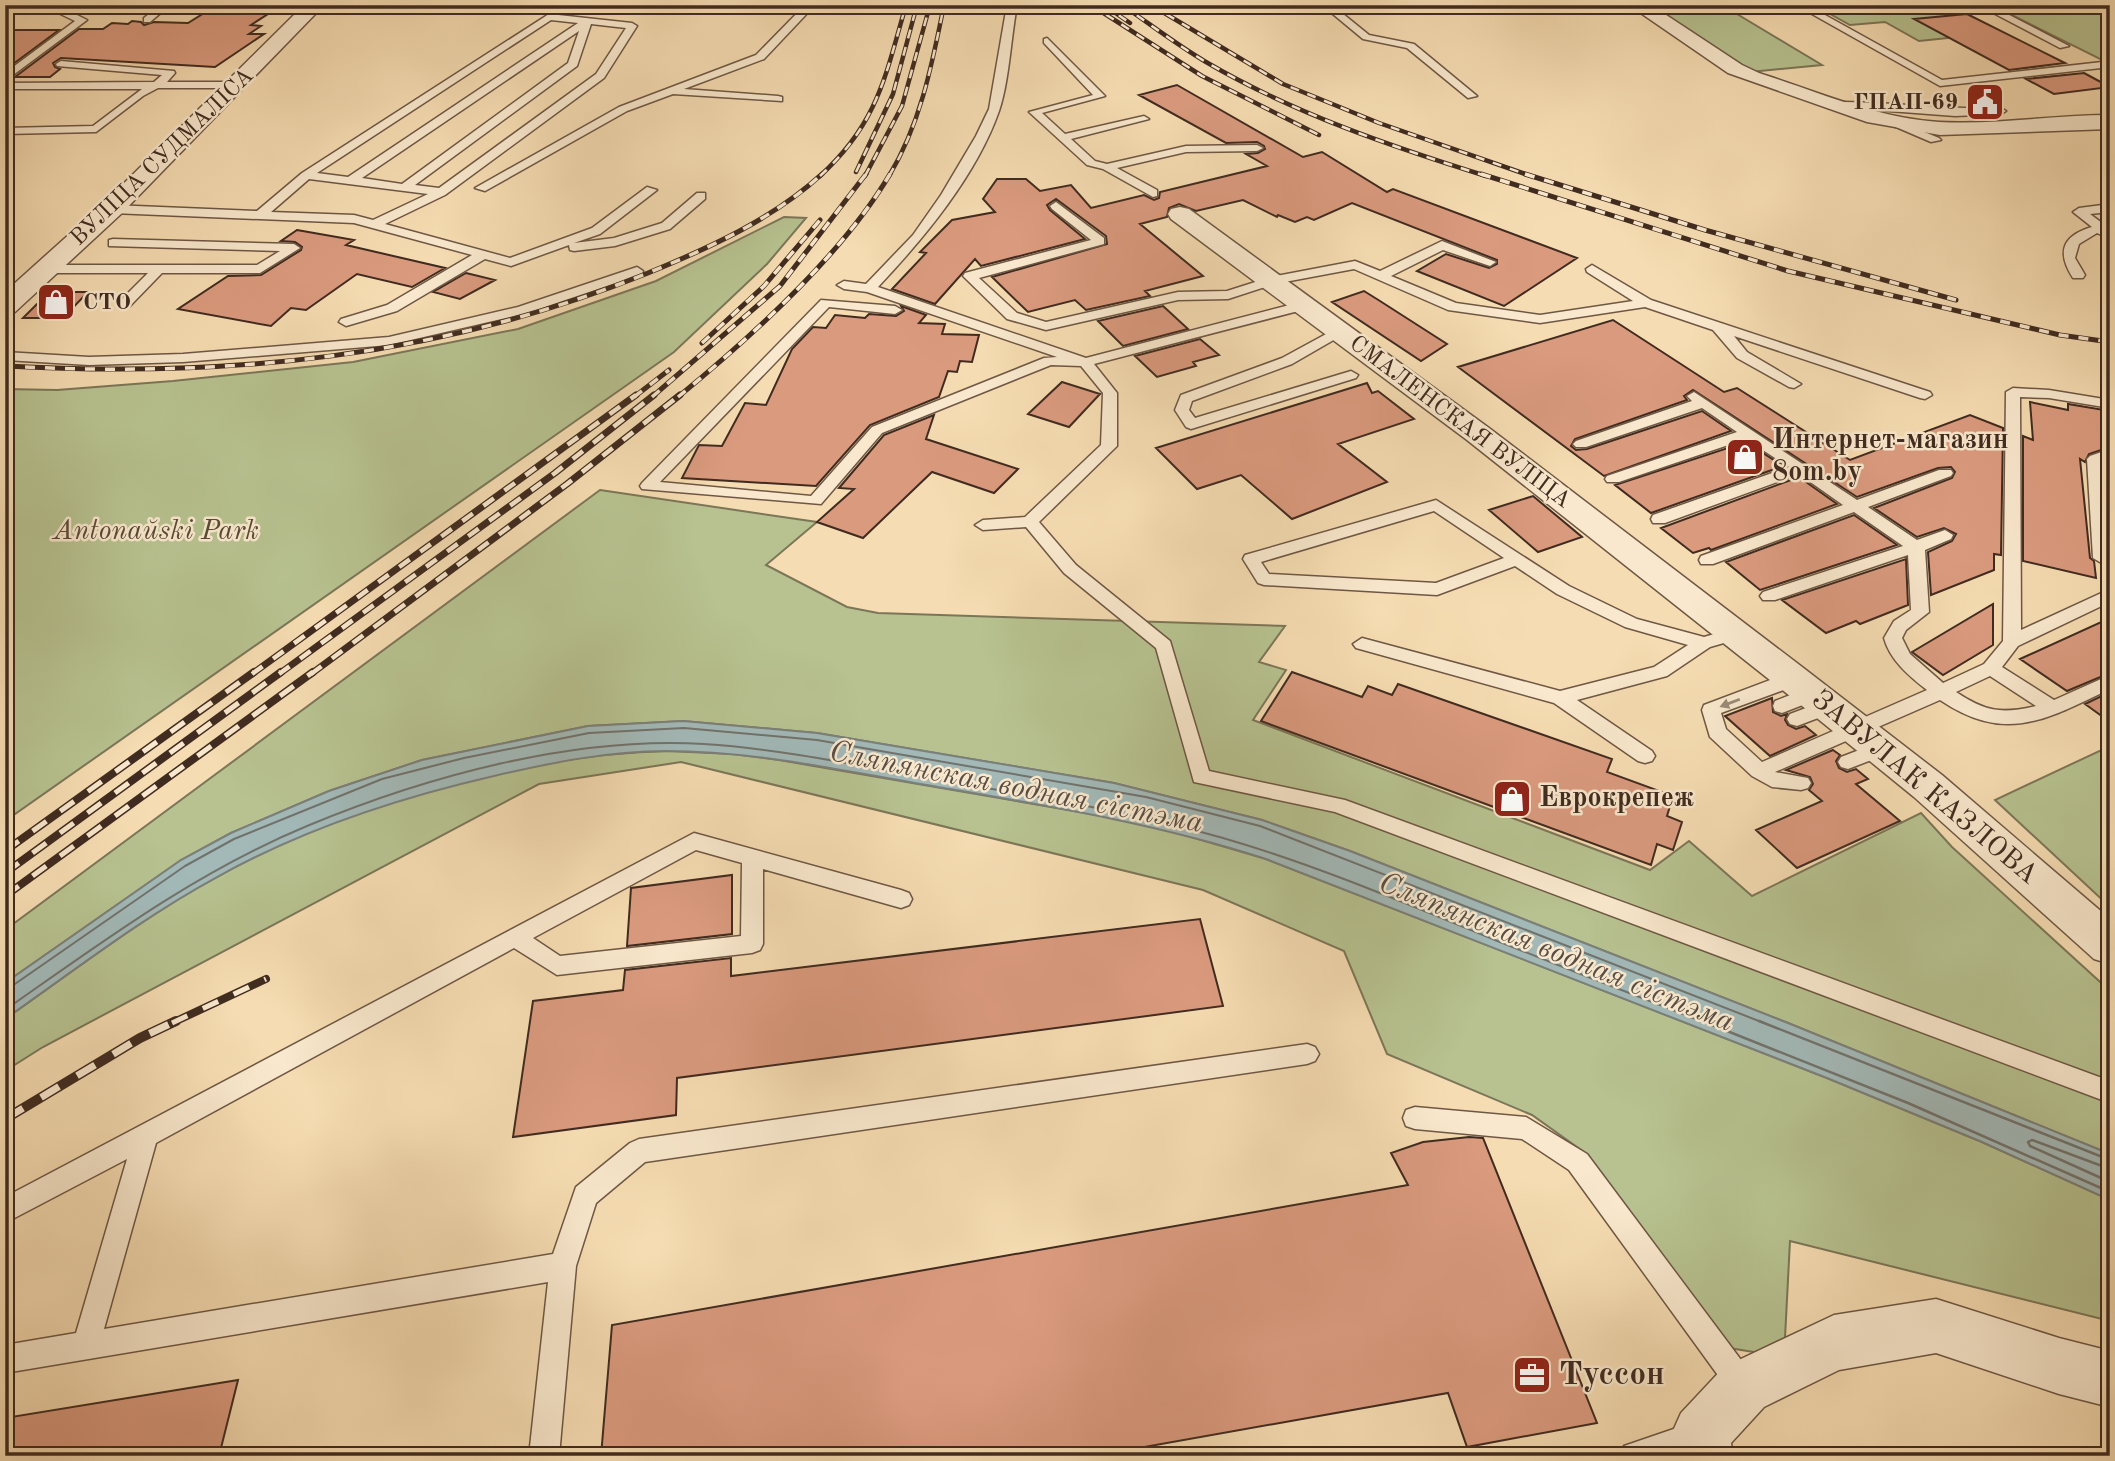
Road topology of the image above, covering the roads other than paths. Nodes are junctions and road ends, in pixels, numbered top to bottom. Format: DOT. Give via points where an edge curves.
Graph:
graph roads {
  1 [pos="166,5"];
  2 [pos="315,5"];
  3 [pos="811,5"];
  4 [pos="1012,5"];
  5 [pos="1326,5"];
  6 [pos="1638,5"];
  7 [pos="1800,5"];
  8 [pos="1982,5"];
  9 [pos="55,6"];
  10 [pos="5,8"];
  11 [pos="147,20"];
  12 [pos="587,21"];
  13 [pos="1047,41"];
  14 [pos="2064,46"];
  15 [pos="61,65"];
  16 [pos="2110,68"];
  17 [pos="5,78"];
  18 [pos="159,84"];
  19 [pos="238,85"];
  20 [pos="5,86"];
  21 [pos="669,91"];
  22 [pos="1472,96"];
  23 [pos="778,99"];
  24 [pos="1840,105"];
  25 [pos="2001,111"];
  26 [pos="1144,119"];
  27 [pos="1894,122"];
  28 [pos="2110,122"];
  29 [pos="5,131"];
  30 [pos="1063,138"];
  31 [pos="1935,140"];
  32 [pos="1257,148"];
  33 [pos="1107,167"];
  34 [pos="306,175"];
  35 [pos="350,181"];
  36 [pos="481,188"];
  37 [pos="402,189"];
  38 [pos="651,190"];
  39 [pos="441,192"];
  40 [pos="1153,193"];
  41 [pos="701,196"];
  42 [pos="1056,206"];
  43 [pos="2110,208"];
  44 [pos="112,209"];
  45 [pos="260,215"];
  46 [pos="1180,215"];
  47 [pos="375,224"];
  48 [pos="2106,232"];
  49 [pos="113,243"];
  50 [pos="549,248"];
  51 [pos="484,254"];
  52 [pos="1490,262"];
  53 [pos="45,269"];
  54 [pos="158,270"];
  55 [pos="1592,270"];
  56 [pos="637,271"];
  57 [pos="2078,275"];
  58 [pos="1381,276"];
  59 [pos="1271,281"];
  60 [pos="844,285"];
  61 [pos="869,288"];
  62 [pos="125,303"];
  63 [pos="1646,303"];
  64 [pos="1305,305"];
  65 [pos="5,306"];
  66 [pos="895,310"];
  67 [pos="346,322"];
  68 [pos="1718,327"];
  69 [pos="1339,331"];
  70 [pos="5,356"];
  71 [pos="1085,362"];
  72 [pos="1351,375"];
  73 [pos="1794,384"];
  74 [pos="1925,395"];
  75 [pos="2110,404"];
  76 [pos="1748,433"];
  77 [pos="1581,444"];
  78 [pos="2110,454"];
  79 [pos="1799,469"];
  80 [pos="1945,472"];
  81 [pos="1613,479"];
  82 [pos="1854,506"];
  83 [pos="1659,519"];
  84 [pos="1030,522"];
  85 [pos="983,525"];
  86 [pos="2104,526"];
  87 [pos="1945,534"];
  88 [pos="1916,547"];
  89 [pos="1517,559"];
  90 [pos="1707,560"];
  91 [pos="2110,563"];
  92 [pos="2110,595"];
  93 [pos="1769,596"];
  94 [pos="1720,639"];
  95 [pos="2011,642"];
  96 [pos="1362,644"];
  97 [pos="1991,668"];
  98 [pos="2110,681"];
  99 [pos="1941,692"];
  100 [pos="1560,698"];
  101 [pos="2053,708"];
  102 [pos="1825,718"];
  103 [pos="1645,756"];
  104 [pos="1759,771"];
  105 [pos="1801,783"];
  106 [pos="753,857"];
  107 [pos="901,899"];
  108 [pos="515,937"];
  109 [pos="2110,946"];
  110 [pos="1307,1054"];
  111 [pos="2110,1092"];
  112 [pos="1415,1118"];
  113 [pos="146,1135"];
  114 [pos="5,1211"];
  115 [pos="563,1266"];
  116 [pos="86,1345"];
  117 [pos="5,1359"];
  118 [pos="2110,1380"];
  119 [pos="1744,1387"];
  120 [pos="1703,1445"];
  121 [pos="544,1456"];
  122 [pos="1634,1456"];
  1 -- 11 [label="lane"];
  2 -- 19 [label="street, ВУЛІЦА СУДМАЛІСА"];
  3 -- 21 [label="lane" via="760,57"];
  4 -- 61 [label="lane" via="994,108 982,136 917,238"];
  5 -- 22 [label="lane" via="1366,37 1410,46"];
  6 -- 24 [label="street" via="1735,69"];
  7 -- 16 [label="lane" via="1940,83 2102,65"];
  8 -- 14 [label="lane"];
  9 -- 10 [label="lane"];
  9 -- 17 [label="lane" via="82,20"];
  12 -- 34 [label="lane" via="549,17"];
  12 -- 35 [label="lane"];
  12 -- 37 [label="lane" via="573,64"];
  12 -- 39 [label="lane" via="632,26 600,76"];
  13 -- 30 [label="lane" via="1100,96 1034,112"];
  15 -- 18 [label="lane" via="170,74"];
  18 -- 19 [label="lane"];
  18 -- 20 [label="lane"];
  18 -- 29 [label="lane" via="96,129"];
  19 -- 44 [label="street, ВУЛІЦА СУДМАЛІСА"];
  21 -- 23 [label="lane"];
  21 -- 36 [label="lane" via="623,108"];
  24 -- 25 [label="lane" via="1955,113"];
  24 -- 27 [label="street"];
  26 -- 30 [label="lane"];
  27 -- 28 [label="street" via="1969,128"];
  27 -- 31 [label="lane"];
  30 -- 33 [label="lane" via="1091,163"];
  32 -- 33 [label="lane" via="1186,149"];
  33 -- 40 [label="lane"];
  34 -- 35 [label="lane"];
  34 -- 45 [label="lane"];
  35 -- 37 [label="lane"];
  37 -- 39 [label="lane"];
  38 -- 50 [label="lane" via="596,231"];
  39 -- 47 [label="lane"];
  41 -- 50 [label="lane" via="666,226 615,242"];
  42 -- 59 [label="lane" via="1100,242 970,276 1012,316 1046,326 1178,296 1228,295"];
  43 -- 48 [label="lane" via="2080,212"];
  44 -- 45 [label="lane"];
  44 -- 53 [label="street, ВУЛІЦА СУДМАЛІСА"];
  45 -- 47 [label="lane"];
  46 -- 59 [label="street, СМАЛЕНСКАЯ ВУЛІЦА"];
  47 -- 51 [label="lane"];
  48 -- 57 [label="lane" via="2089,230 2071,248 2069,258"];
  49 -- 54 [label="lane" via="294,248 260,270"];
  50 -- 51 [label="lane" via="511,261"];
  51 -- 67 [label="lane" via="392,308"];
  52 -- 58 [label="lane" via="1442,245"];
  53 -- 54 [label="lane"];
  53 -- 65 [label="street, ВУЛІЦА СУДМАЛІСА"];
  54 -- 62 [label="lane"];
  55 -- 63 [label="lane"];
  56 -- 70 [label="lane" via="522,310 389,341 183,358 89,361"];
  58 -- 59 [label="lane" via="1355,265"];
  58 -- 63 [label="lane" via="1453,307 1540,319"];
  59 -- 64 [label="street, СМАЛЕНСКАЯ ВУЛІЦА"];
  60 -- 61 [label="lane"];
  61 -- 71 [label="lane"];
  63 -- 68 [label="lane"];
  64 -- 69 [label="street, СМАЛЕНСКАЯ ВУЛІЦА"];
  64 -- 71 [label="lane"];
  66 -- 71 [label="lane" via="826,303 648,485 815,500 877,430 1049,361"];
  68 -- 73 [label="lane" via="1742,355"];
  68 -- 74 [label="lane"];
  69 -- 72 [label="lane" via="1287,361 1186,398 1182,410 1191,424"];
  69 -- 94 [label="street, СМАЛЕНСКАЯ ВУЛІЦА" via="1489,442"];
  71 -- 84 [label="lane" via="1110,393 1109,446"];
  75 -- 95 [label="lane" via="2013,392"];
  76 -- 77 [label="lane" via="1698,399"];
  76 -- 79 [label="lane"];
  76 -- 81 [label="lane"];
  78 -- 86 [label="lane" via="2095,459"];
  79 -- 82 [label="lane"];
  79 -- 83 [label="lane"];
  80 -- 82 [label="lane"];
  82 -- 88 [label="lane"];
  82 -- 90 [label="lane"];
  84 -- 85 [label="lane"];
  84 -- 111 [label="lane" via="1070,569 1164,645 1201,777 1338,805"];
  86 -- 91 [label="lane" via="2101,558"];
  87 -- 88 [label="lane"];
  88 -- 93 [label="lane"];
  88 -- 99 [label="lane" via="1920,612 1898,627 1893,638 1895,650"];
  89 -- 89 [label="lane" via="1436,505 1251,559 1264,579 1437,589"];
  89 -- 94 [label="lane" via="1563,590 1631,623"];
  92 -- 95 [label="lane"];
  94 -- 100 [label="lane" via="1660,672"];
  94 -- 102 [label="street, ЗАВУЛАК КАЗЛОВА"];
  95 -- 97 [label="lane"];
  96 -- 100 [label="lane"];
  97 -- 99 [label="lane"];
  97 -- 101 [label="lane"];
  98 -- 101 [label="lane"];
  99 -- 101 [label="lane" via="1981,716 2007,719"];
  99 -- 102 [label="lane"];
  100 -- 103 [label="lane"];
  102 -- 104 [label="lane"];
  102 -- 104 [label="lane, one-way" via="1711,710"];
  102 -- 109 [label="street, ЗАВУЛАК КАЗЛОВА" via="1928,786"];
  104 -- 105 [label="lane" via="1772,780"];
  106 -- 107 [label="lane"];
  106 -- 108 [label="lane" via="694,841"];
  106 -- 108 [label="lane" via="752,944 557,966"];
  108 -- 113 [label="lane"];
  110 -- 115 [label="lane" via="639,1151 585,1196"];
  112 -- 119 [label="lane" via="1526,1128 1578,1162"];
  113 -- 114 [label="lane"];
  113 -- 116 [label="lane"];
  115 -- 116 [label="lane"];
  115 -- 121 [label="lane"];
  116 -- 117 [label="lane"];
  118 -- 119 [label="street" via="1936,1326 1834,1343"];
  119 -- 120 [label="street"];
  120 -- 122 [label="lane"];
}
